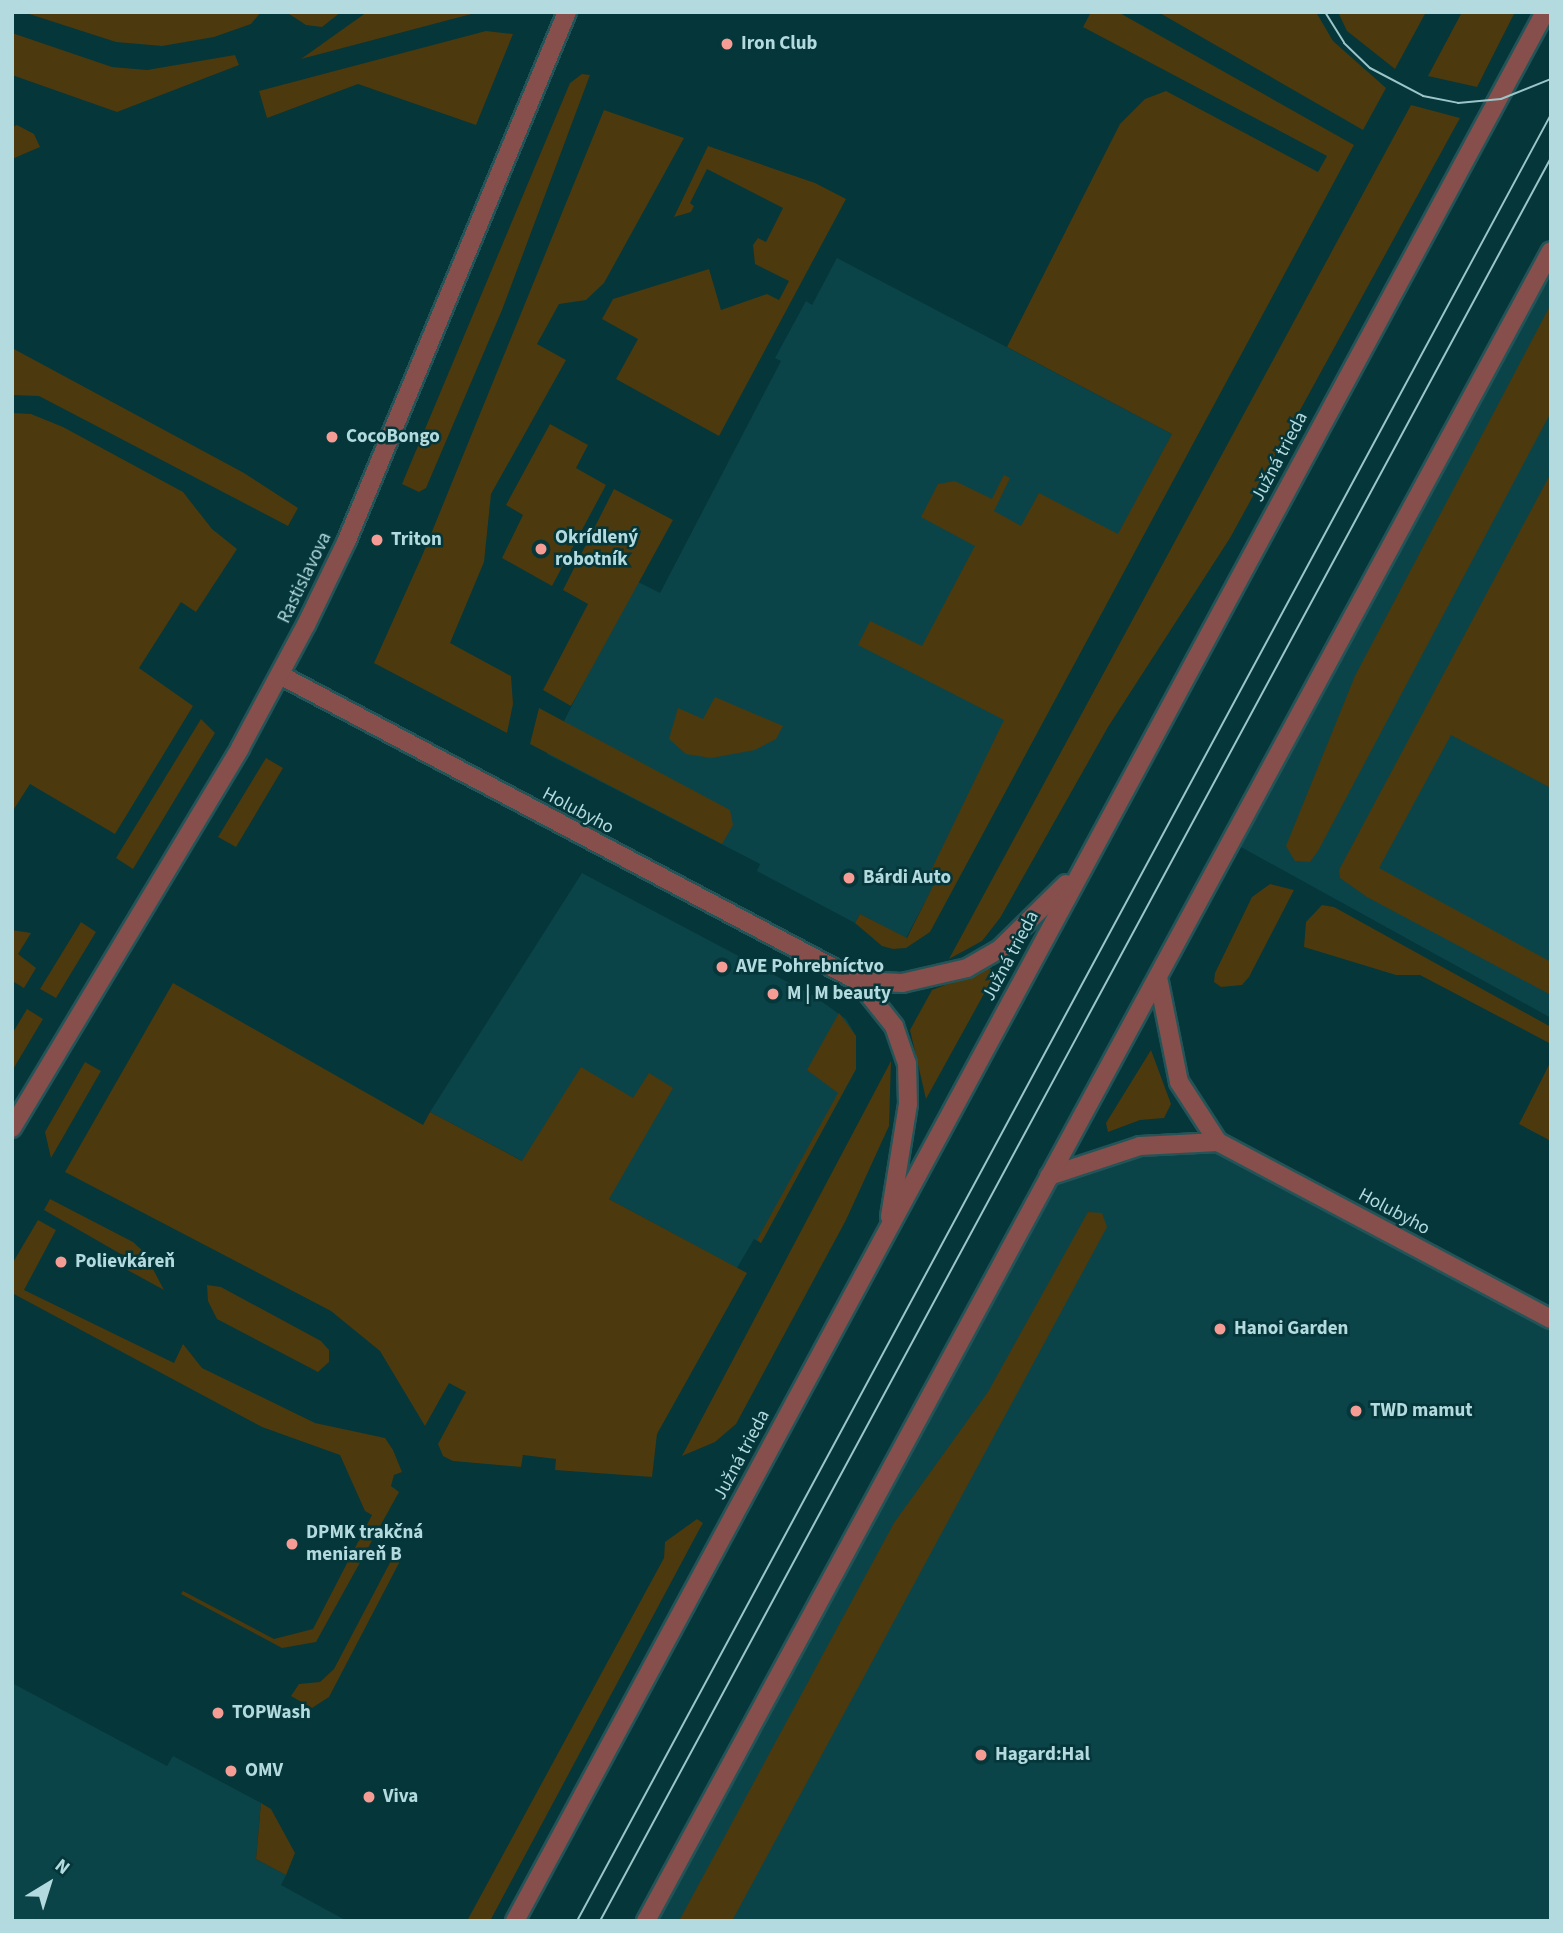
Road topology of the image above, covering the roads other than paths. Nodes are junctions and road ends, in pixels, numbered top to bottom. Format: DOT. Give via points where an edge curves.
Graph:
graph roads {
  1 [pos="568,12"];
  2 [pos="1545,12"];
  3 [pos="1551,251"];
  4 [pos="280,675"];
  5 [pos="1081,869"];
  6 [pos="1157,977"];
  7 [pos="858,981"];
  8 [pos="12,1128"];
  9 [pos="1218,1142"];
  10 [pos="1049,1176"];
  11 [pos="888,1229"];
  12 [pos="1551,1319"];
  13 [pos="515,1921"];
  14 [pos="646,1921"];
  1 -- 4 [label="street, Rastislavova" via="346,540"];
  2 -- 5 [label="street, Južná trieda"];
  3 -- 6 [label="street"];
  4 -- 7 [label="street, Holubyho"];
  4 -- 8 [label="street, Rastislavova"];
  5 -- 7 [label="street" via="1001,948 967,968 902,983"];
  5 -- 11 [label="street, Južná trieda"];
  6 -- 9 [label="street" via="1179,1082"];
  6 -- 10 [label="street"];
  7 -- 11 [label="street" via="894,1026 907,1063 908,1104"];
  9 -- 10 [label="street" via="1140,1146"];
  9 -- 12 [label="street, Holubyho"];
  10 -- 14 [label="street"];
  11 -- 13 [label="street, Južná trieda"];
}
